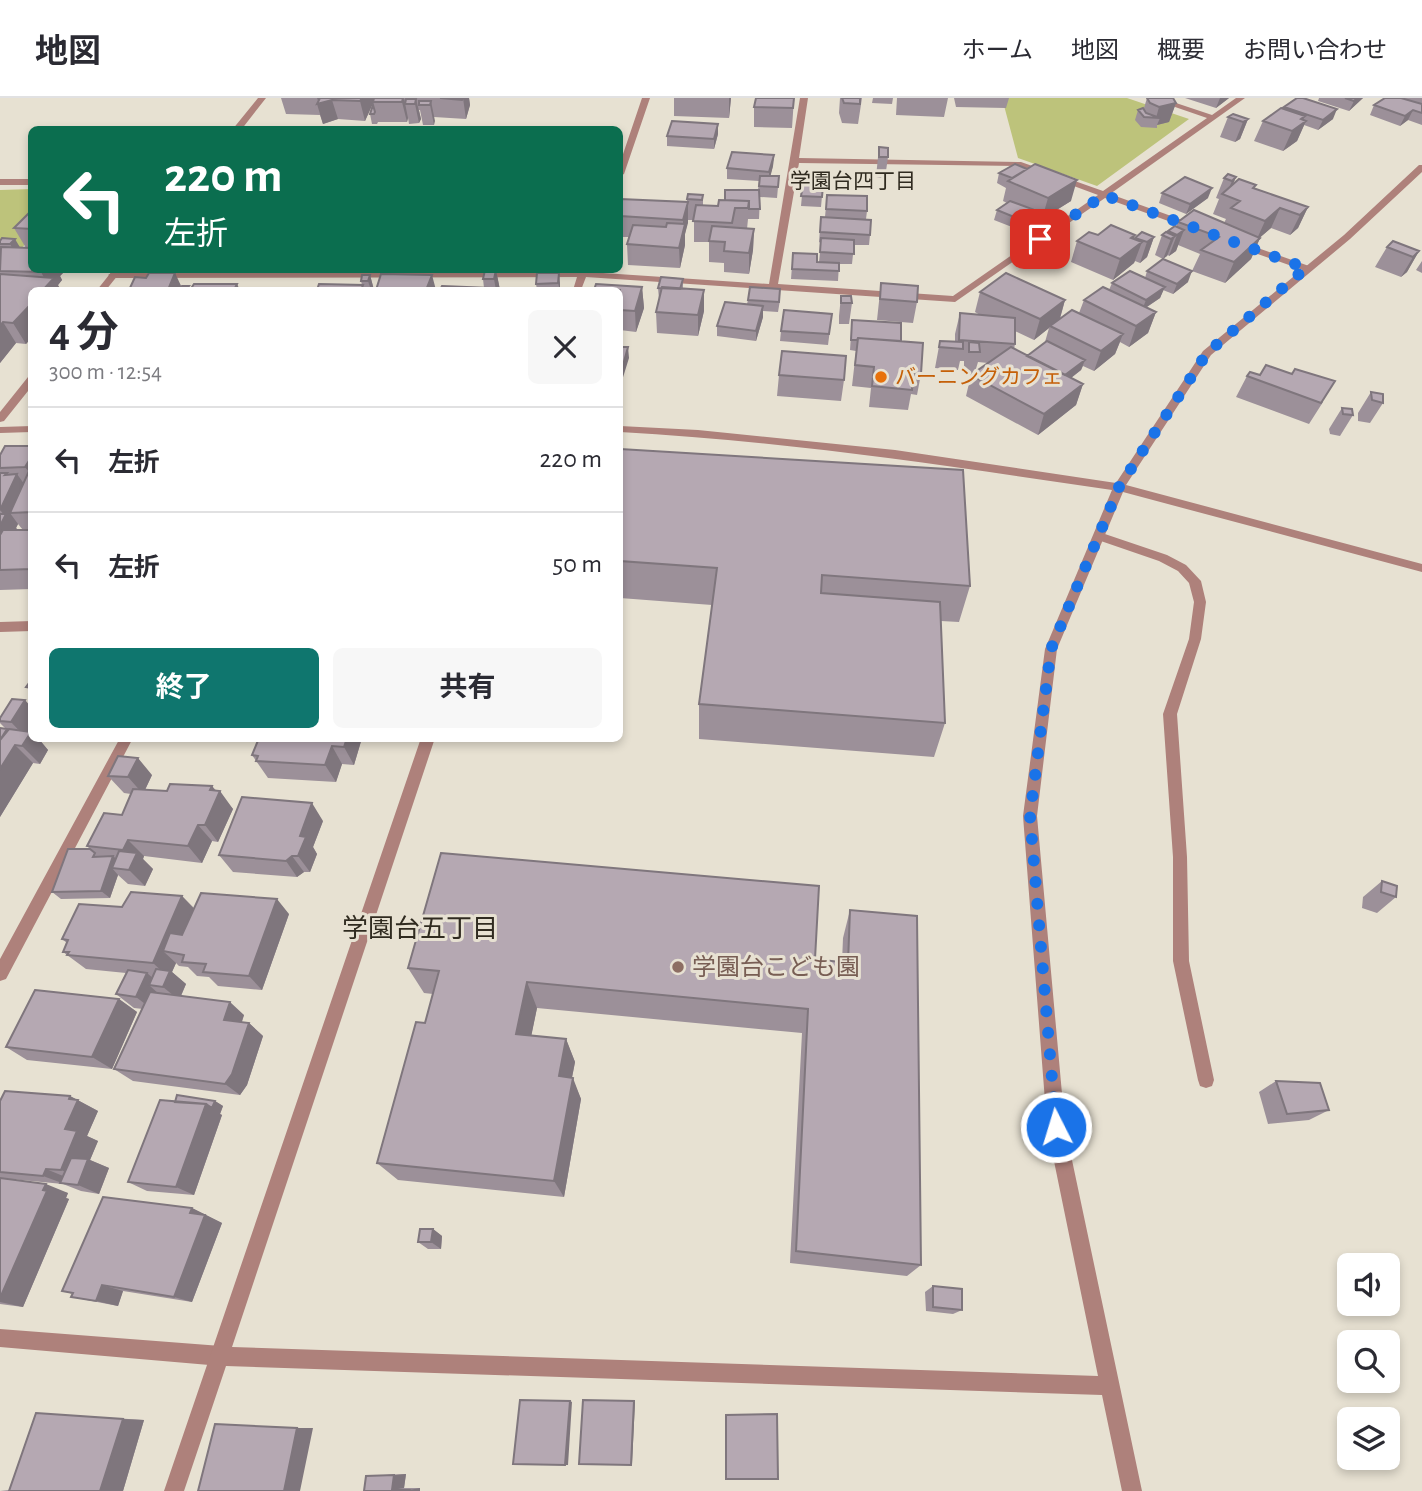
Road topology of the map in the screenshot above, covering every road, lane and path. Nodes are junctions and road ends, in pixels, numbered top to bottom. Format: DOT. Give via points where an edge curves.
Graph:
graph roads {
  1 [pos="262,98"];
  2 [pos="646,98"];
  3 [pos="804,98"];
  4 [pos="1153,98"];
  5 [pos="1241,98"];
  6 [pos="1213,118"];
  7 [pos="239,126"];
  8 [pos="795,160"];
  9 [pos="623,165"];
  10 [pos="1422,167"];
  11 [pos="28,182"];
  12 [pos="0,183"];
  13 [pos="1104,195"];
  14 [pos="1205,232"];
  15 [pos="1230,241"];
  16 [pos="1306,268"];
  17 [pos="114,273"];
  18 [pos="596,273"];
  19 [pos="103,287"];
  20 [pos="773,287"];
  21 [pos="28,384"];
  22 [pos="0,419"];
  23 [pos="28,429"];
  24 [pos="623,429"];
  25 [pos="0,430"];
  26 [pos="1119,487"];
  27 [pos="1099,536"];
  28 [pos="1422,568"];
  29 [pos="0,626"];
  30 [pos="28,626"];
  31 [pos="125,742"];
  32 [pos="427,742"];
  33 [pos="0,974"];
  34 [pos="1206,1080"];
  35 [pos="0,1338"];
  36 [pos="221,1356"];
  37 [pos="1111,1386"];
  38 [pos="174,1491"];
  39 [pos="1132,1491"];
  1 -- 7 [label="street"];
  2 -- 9 [label="street"];
  3 -- 8 [label="street"];
  4 -- 6 [label="street"];
  5 -- 6 [label="street"];
  6 -- 13 [label="street"];
  8 -- 13 [label="street" via="1021,164"];
  8 -- 20 [label="street"];
  10 -- 16 [label="street" via="1347,237"];
  11 -- 12 [label="street"];
  13 -- 14 [label="street"];
  13 -- 20 [label="street" via="955,299"];
  15 -- 16 [label="street"];
  16 -- 26 [label="street" via="1207,353"];
  17 -- 19 [label="street"];
  18 -- 20 [label="street"];
  21 -- 22 [label="street"];
  23 -- 25 [label="street"];
  24 -- 26 [label="street" via="895,454"];
  26 -- 27 [label="street"];
  26 -- 28 [label="street"];
  27 -- 34 [label="street" via="1182,568 1195,581 1200,602 1195,639 1170,714 1180,857 1181,961"];
  27 -- 37 [label="street" via="1051,649 1030,816 1056,1127"];
  29 -- 30 [label="street"];
  31 -- 33 [label="street"];
  32 -- 36 [label="street"];
  35 -- 36 [label="street"];
  36 -- 37 [label="street"];
  36 -- 38 [label="street"];
  37 -- 39 [label="street"];
}
